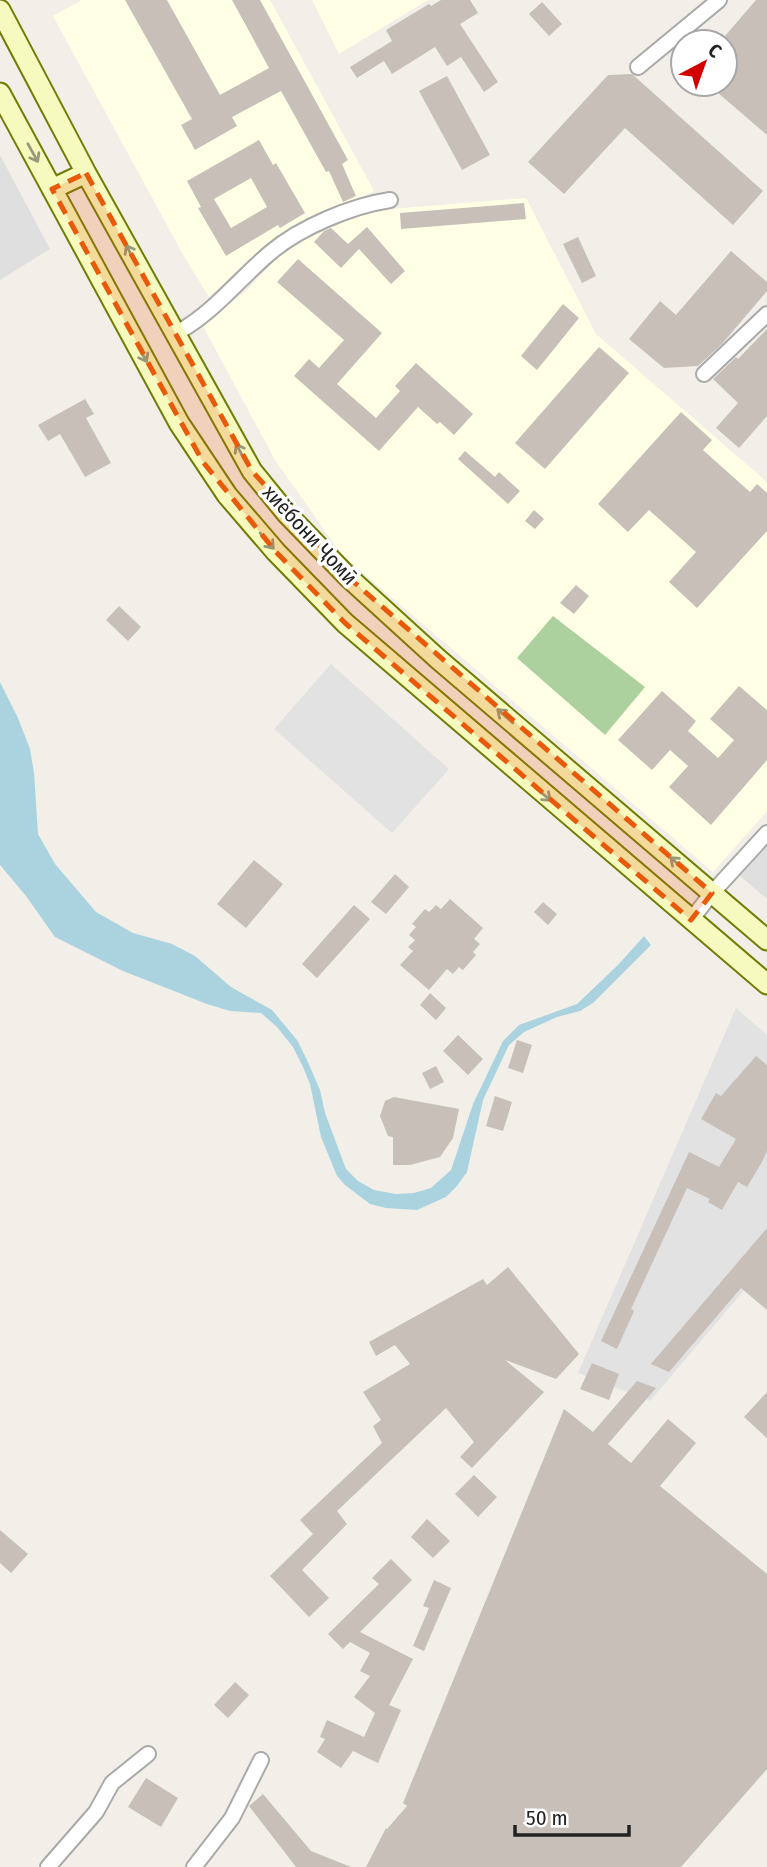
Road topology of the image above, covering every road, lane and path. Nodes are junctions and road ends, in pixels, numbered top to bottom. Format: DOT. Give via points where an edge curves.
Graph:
graph roads {
  1 [pos="719,0"];
  2 [pos="0,10"];
  3 [pos="638,67"];
  4 [pos="0,93"];
  5 [pos="86,173"];
  6 [pos="52,189"];
  7 [pos="390,200"];
  8 [pos="767,314"];
  9 [pos="180,331"];
  10 [pos="704,374"];
  11 [pos="767,833"];
  12 [pos="712,893"];
  13 [pos="691,920"];
  14 [pos="767,940"];
  15 [pos="767,984"];
  16 [pos="148,1754"];
  17 [pos="261,1760"];
  18 [pos="48,1867"];
  19 [pos="194,1867"];
  1 -- 3 [label="street"];
  2 -- 5 [label="main road, хиёбони Ҷомӣ"];
  4 -- 6 [label="main road, хиёбони Ҷомӣ, one-way"];
  5 -- 6 [label="main road"];
  12 -- 5 [label="main road, хиёбони Ҷомӣ, one-way" via="438,659 287,514 251,471"];
  6 -- 13 [label="main road, хиёбони Ҷомӣ, one-way" via="185,432 227,495 260,533 345,624"];
  7 -- 9 [label="street" via="365,204 299,233 272,251 199,321"];
  8 -- 10 [label="street"];
  11 -- 12 [label="street"];
  12 -- 13 [label="street"];
  12 -- 14 [label="main road, хиёбони Ҷомӣ"];
  13 -- 15 [label="main road, хиёбони Ҷомӣ"];
  16 -- 18 [label="street" via="111,1783 96,1812"];
  17 -- 19 [label="street" via="232,1818"];
}
